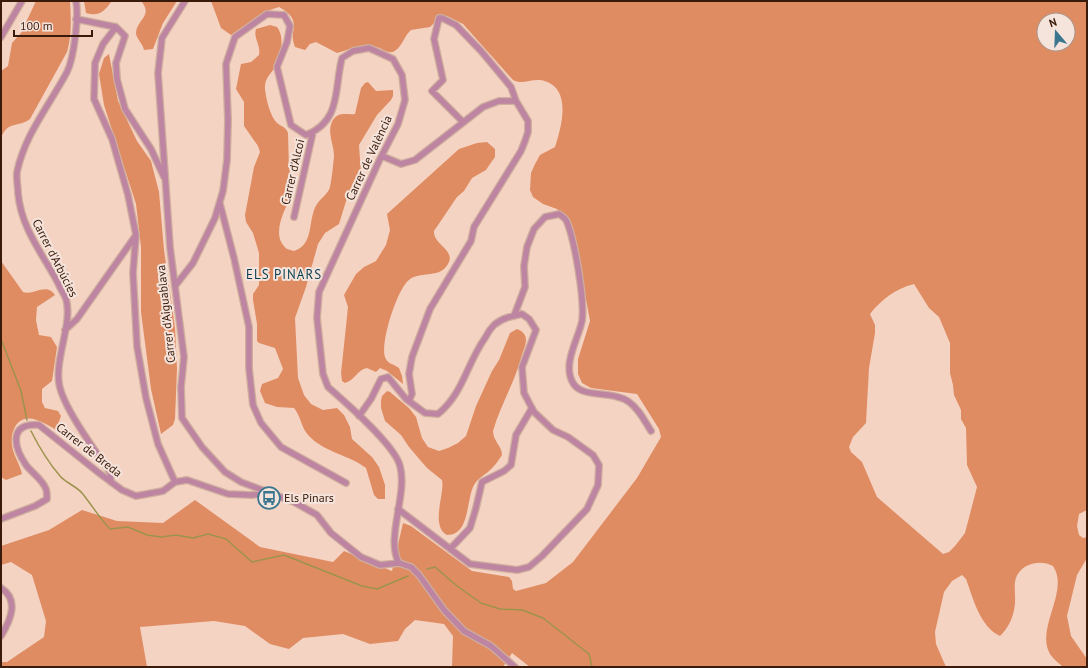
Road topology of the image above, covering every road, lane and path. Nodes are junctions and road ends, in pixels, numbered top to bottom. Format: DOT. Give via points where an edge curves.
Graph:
graph roads {
  1 [pos="22,1"];
  2 [pos="76,1"];
  3 [pos="185,1"];
  4 [pos="76,19"];
  5 [pos="116,27"];
  6 [pos="1,36"];
  7 [pos="516,101"];
  8 [pos="463,122"];
  9 [pos="313,132"];
  10 [pos="382,156"];
  11 [pos="166,180"];
  12 [pos="219,203"];
  13 [pos="294,217"];
  14 [pos="136,234"];
  15 [pos="175,286"];
  16 [pos="514,316"];
  17 [pos="64,330"];
  18 [pos="409,401"];
  19 [pos="532,408"];
  20 [pos="359,416"];
  21 [pos="651,430"];
  22 [pos="111,482"];
  23 [pos="175,482"];
  24 [pos="346,483"];
  25 [pos="269,493"];
  26 [pos="398,509"];
  27 [pos="1,519"];
  28 [pos="450,549"];
  29 [pos="399,563"];
  30 [pos="1,588"];
  31 [pos="1,636"];
  32 [pos="515,667"];
  1 -- 6 [label="street"];
  2 -- 4 [label="street, Carrer d'Arbúcies"];
  3 -- 11 [label="street, Carrer d'Aiguablava" via="162,38 158,73"];
  4 -- 5 [label="street"];
  4 -- 17 [label="street, Carrer d'Arbúcies" via="76,35 68,71 34,126 17,174 21,213 30,237 66,300"];
  5 -- 11 [label="street" via="125,36 116,63 117,79 126,109 151,149"];
  5 -- 14 [label="street" via="102,44 95,63 94,99 112,140"];
  7 -- 8 [label="street" via="499,101 483,107"];
  7 -- 8 [label="street" via="511,87 456,24 439,18 434,40 443,80 432,91"];
  7 -- 18 [label="street" via="528,121 525,141 474,226 471,241 430,309 412,357 412,394"];
  8 -- 10 [label="street" via="415,160 401,164"];
  9 -- 10 [label="street, Carrer de València" via="319,130 331,112 337,94 338,72 342,58 353,51 368,48 393,59 402,75 406,100 398,124"];
  9 -- 12 [label="street" via="306,135 291,125 277,67 290,26 284,15 267,14 235,37 226,64 227,160"];
  9 -- 13 [label="street, Carrer d'Alcoi"];
  10 -- 20 [label="street, Carrer de València" via="318,292 316,318 322,374 328,387"];
  11 -- 15 [label="street, Carrer d'Aiguablava"];
  12 -- 15 [label="street" via="215,218 193,263"];
  12 -- 24 [label="street" via="249,327 249,368 253,405 261,423 281,447"];
  14 -- 17 [label="street" via="77,319"];
  14 -- 23 [label="street" via="134,273 137,346 146,398 158,444"];
  15 -- 25 [label="street, Carrer d'Aiguablava" via="184,357 182,418 202,447 225,472"];
  16 -- 18 [label="street" via="508,316 493,326 479,347 463,384 448,406 438,414 425,413"];
  16 -- 19 [label="street" via="522,314 530,319 536,330 522,367 524,393"];
  16 -- 21 [label="street" via="525,287 524,266 527,247 534,229 545,217 559,214 567,221 572,238 582,298 582,321 569,368 573,384 583,392 610,394 628,401"];
  17 -- 22 [label="street, Carrer d'Arbúcies" via="59,383 74,416 110,472"];
  18 -- 20 [label="street" via="388,377 381,379"];
  19 -- 28 [label="street" via="516,435 511,465 482,482 470,528"];
  19 -- 28 [label="street" via="553,430 568,437 593,455 599,465 598,485 587,509 529,567 517,570 470,564"];
  20 -- 26 [label="street, Carrer de València" via="387,444 400,465 402,486"];
  22 -- 23 [label="street, Carrer de Breda" via="136,496 163,491"];
  22 -- 27 [label="street, Carrer de Breda" via="39,425 30,424 20,428 16,436 18,448 26,465 40,479 47,491 47,499"];
  23 -- 25 [label="street" via="187,480 228,494"];
  25 -- 29 [label="street, Carrer d'Aiguablava" via="294,502 317,515 331,533 361,557 380,565"];
  26 -- 28 [label="street"];
  26 -- 29 [label="street, Carrer de València" via="395,555"];
  29 -- 32 [label="street" via="411,567 419,575 444,610 464,631 491,646"];
  30 -- 31 [label="street" via="7,592 13,607 10,621"];
}
